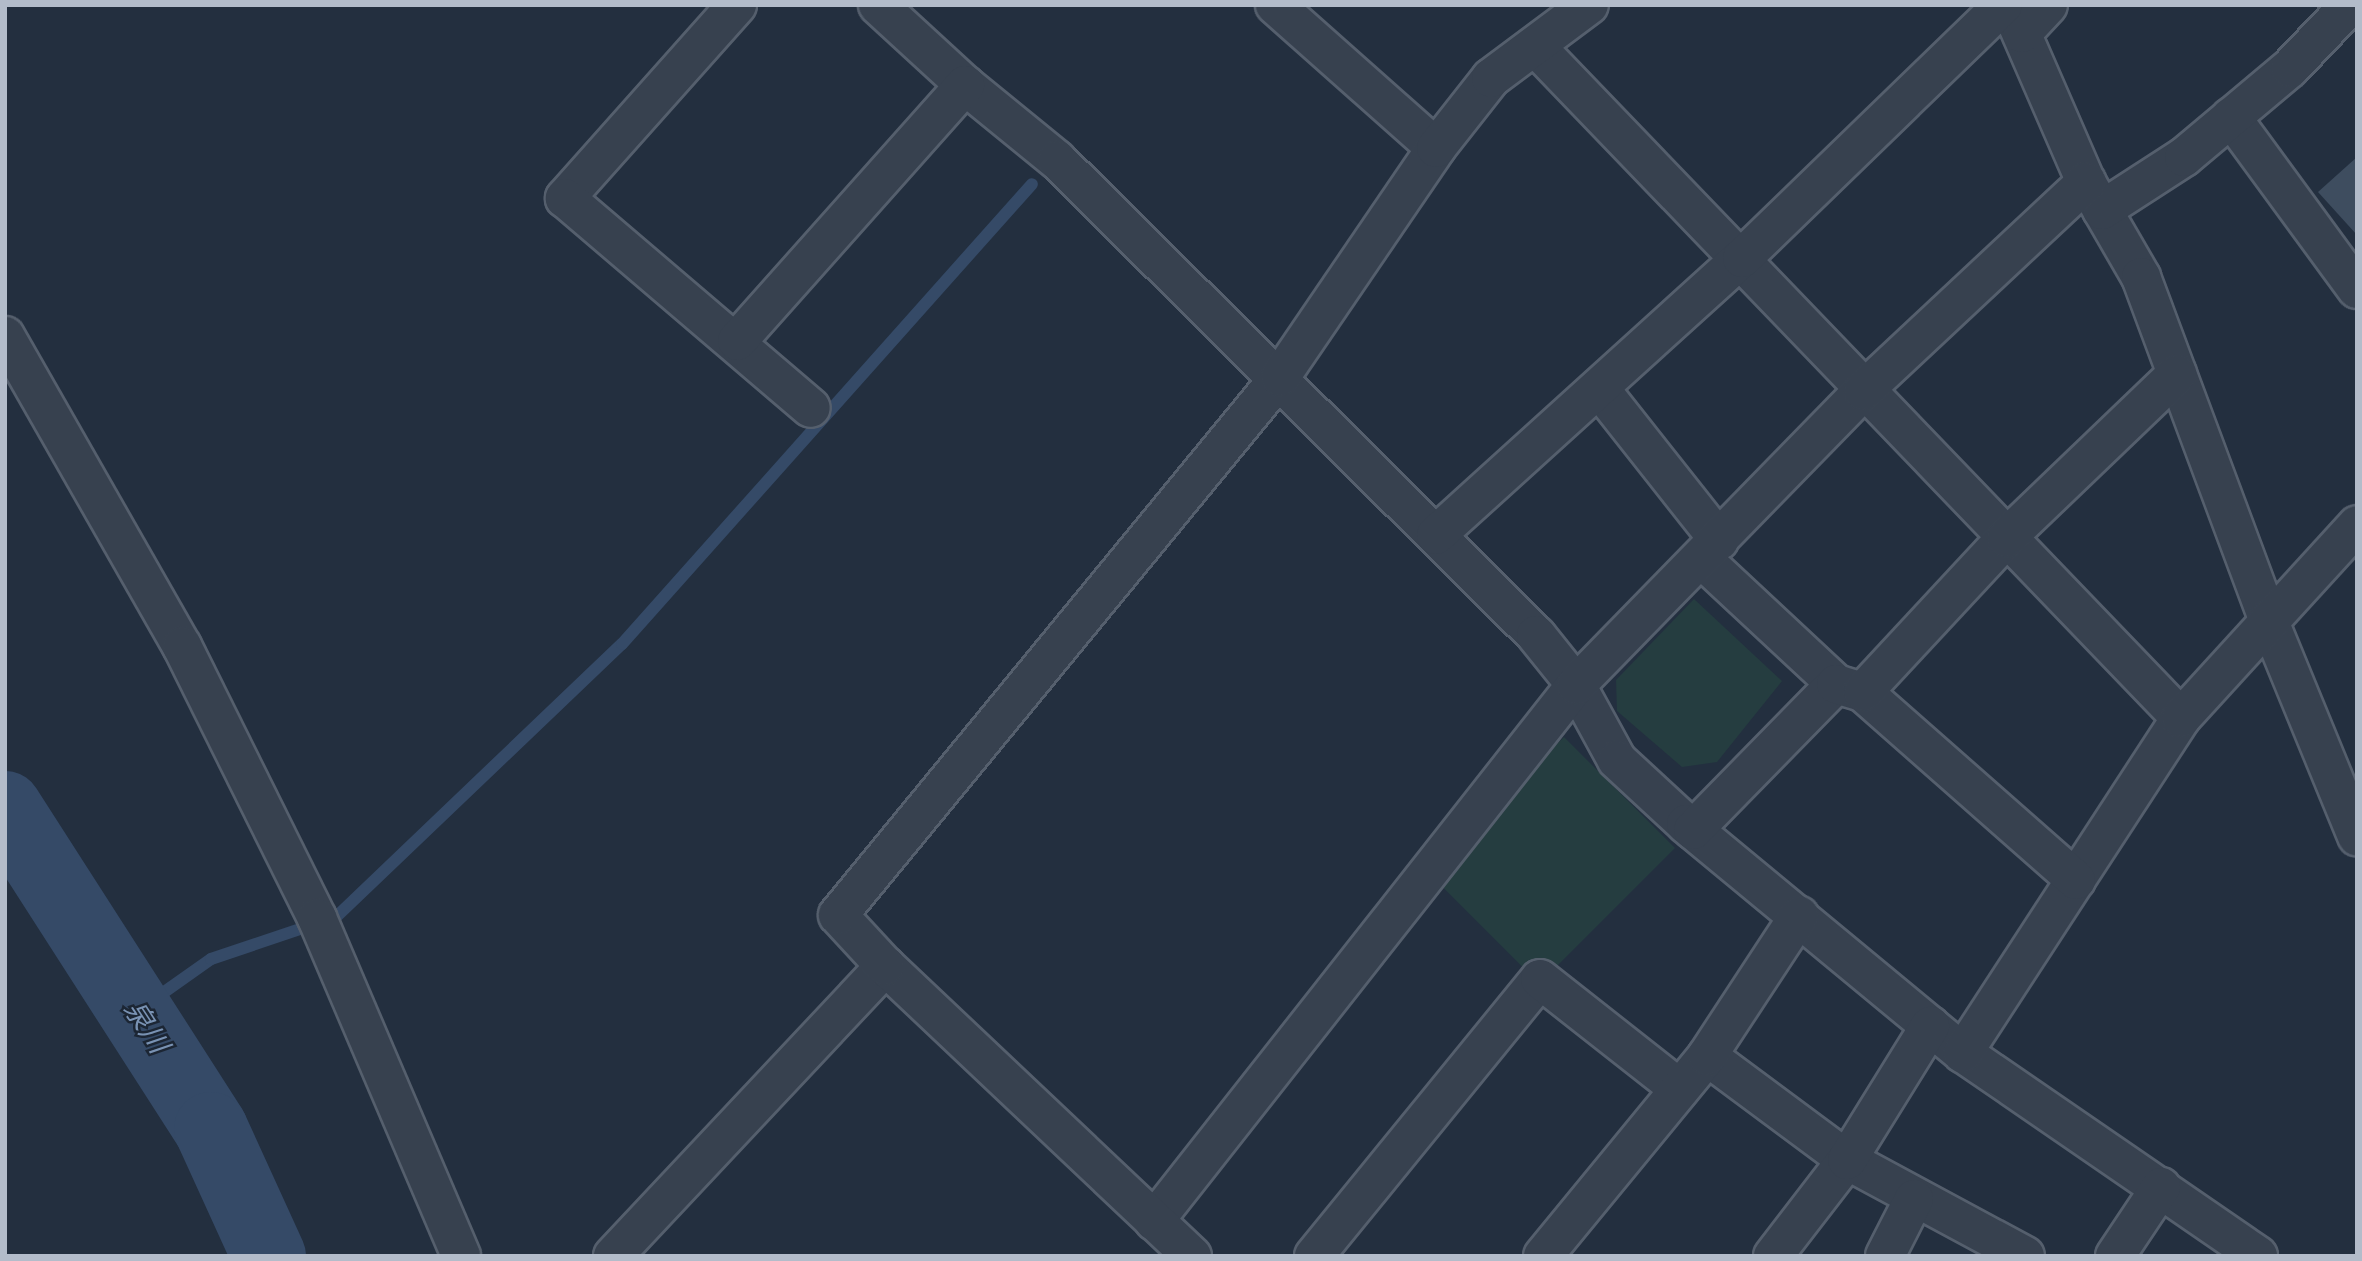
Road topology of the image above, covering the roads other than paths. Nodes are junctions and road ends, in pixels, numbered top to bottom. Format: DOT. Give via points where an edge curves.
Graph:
graph roads {
  1 [pos="737,5"];
  2 [pos="878,5"];
  3 [pos="1275,5"];
  4 [pos="1589,5"];
  5 [pos="2048,5"];
  6 [pos="2333,11"];
  7 [pos="2011,14"];
  8 [pos="1535,46"];
  9 [pos="965,85"];
  10 [pos="2231,117"];
  11 [pos="1436,148"];
  12 [pos="2094,196"];
  13 [pos="1742,258"];
  14 [pos="2357,289"];
  15 [pos="5,336"];
  16 [pos="737,341"];
  17 [pos="2177,374"];
  18 [pos="1280,377"];
  19 [pos="1599,388"];
  20 [pos="1863,391"];
  21 [pos="811,408"];
  22 [pos="2357,525"];
  23 [pos="1436,535"];
  24 [pos="2006,538"];
  25 [pos="1710,549"];
  26 [pos="2268,619"];
  27 [pos="1576,685"];
  28 [pos="1850,688"];
  29 [pos="2181,718"];
  30 [pos="1693,830"];
  31 [pos="2357,836"];
  32 [pos="2076,880"];
  33 [pos="1799,916"];
  34 [pos="885,966"];
  35 [pos="1930,1026"];
  36 [pos="1963,1053"];
  37 [pos="1707,1056"];
  38 [pos="1680,1089"];
  39 [pos="1847,1160"];
  40 [pos="2161,1187"];
  41 [pos="1914,1199"];
  42 [pos="1154,1221"];
  43 [pos="2013,1253"];
  44 [pos="461,1256"];
  45 [pos="613,1256"];
  46 [pos="1192,1256"];
  47 [pos="1314,1256"];
  48 [pos="1543,1256"];
  49 [pos="1773,1256"];
  50 [pos="1885,1256"];
  51 [pos="2115,1256"];
  52 [pos="2258,1256"];
  1 -- 16 [label="street" via="565,198"];
  2 -- 9 [label="street"];
  3 -- 11 [label="street"];
  4 -- 8 [label="street"];
  5 -- 7 [label="street"];
  6 -- 10 [label="street" via="2290,68"];
  7 -- 12 [label="street"];
  7 -- 13 [label="street"];
  8 -- 11 [label="street" via="1491,78"];
  8 -- 13 [label="street"];
  9 -- 16 [label="street"];
  9 -- 18 [label="street" via="1057,160"];
  10 -- 12 [label="street" via="2184,157"];
  10 -- 14 [label="street"];
  11 -- 18 [label="street"];
  12 -- 17 [label="street" via="2141,277"];
  12 -- 20 [label="street"];
  13 -- 19 [label="street"];
  13 -- 20 [label="street"];
  15 -- 44 [label="street" via="182,646 321,926"];
  16 -- 21 [label="street"];
  17 -- 24 [label="street"];
  17 -- 26 [label="street"];
  18 -- 23 [label="street"];
  18 -- 34 [label="street" via="838,915"];
  19 -- 23 [label="street"];
  19 -- 25 [label="street"];
  20 -- 24 [label="street"];
  20 -- 25 [label="street"];
  22 -- 26 [label="street"];
  23 -- 27 [label="street" via="1536,635"];
  24 -- 28 [label="street"];
  24 -- 29 [label="street"];
  25 -- 27 [label="street"];
  25 -- 28 [label="street"];
  26 -- 29 [label="street"];
  26 -- 31 [label="street"];
  27 -- 30 [label="street" via="1617,760"];
  27 -- 42 [label="street"];
  28 -- 30 [label="street"];
  28 -- 32 [label="street"];
  29 -- 32 [label="street"];
  30 -- 33 [label="street"];
  32 -- 36 [label="street"];
  33 -- 35 [label="street"];
  33 -- 37 [label="street"];
  34 -- 42 [label="street"];
  34 -- 45 [label="street"];
  35 -- 36 [label="street"];
  35 -- 39 [label="street"];
  36 -- 40 [label="street"];
  37 -- 38 [label="street"];
  37 -- 39 [label="street"];
  38 -- 47 [label="street" via="1540,979"];
  38 -- 48 [label="street"];
  39 -- 41 [label="street"];
  39 -- 49 [label="street"];
  40 -- 51 [label="street"];
  40 -- 52 [label="street"];
  41 -- 43 [label="street"];
  41 -- 50 [label="street"];
  42 -- 46 [label="street"];
}
